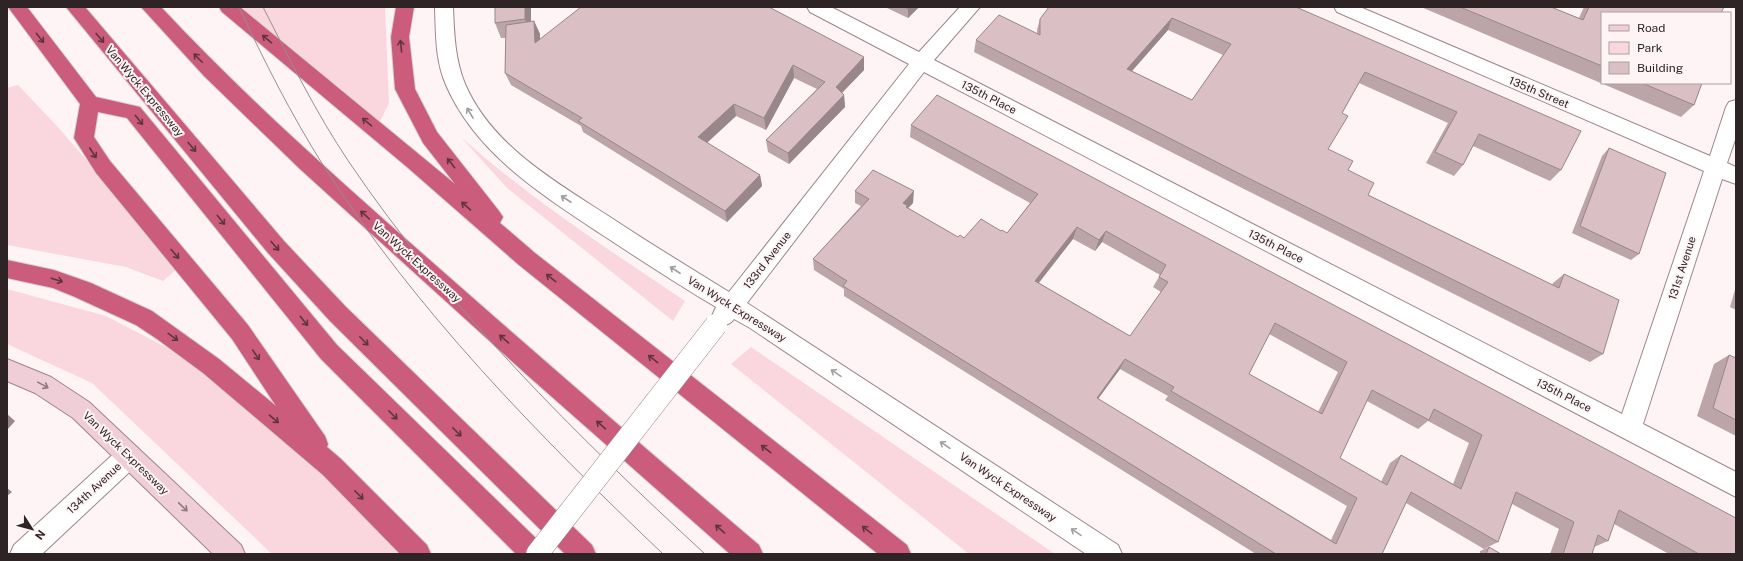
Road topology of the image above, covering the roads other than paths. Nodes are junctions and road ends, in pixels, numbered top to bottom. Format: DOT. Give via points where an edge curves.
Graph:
graph roads {
  1 [pos="16,7"];
  2 [pos="75,7"];
  3 [pos="150,7"];
  4 [pos="228,7"];
  5 [pos="405,7"];
  6 [pos="444,7"];
  7 [pos="816,7"];
  8 [pos="971,7"];
  9 [pos="1343,7"];
  10 [pos="921,62"];
  11 [pos="90,103"];
  12 [pos="1736,107"];
  13 [pos="1715,167"];
  14 [pos="1736,176"];
  15 [pos="527,259"];
  16 [pos="7,269"];
  17 [pos="732,305"];
  18 [pos="7,370"];
  19 [pos="1629,429"];
  20 [pos="129,456"];
  21 [pos="332,467"];
  22 [pos="1736,485"];
  23 [pos="23,554"];
  24 [pos="232,554"];
  25 [pos="418,554"];
  26 [pos="536,554"];
  27 [pos="583,554"];
  28 [pos="750,554"];
  29 [pos="898,554"];
  30 [pos="1109,554"];
  1 -- 11 [label="highway, one-way"];
  2 -- 27 [label="highway, Van Wyck Expressway, one-way" via="276,247 328,303"];
  28 -- 3 [label="highway, Van Wyck Expressway, one-way" via="339,192 225,86"];
  15 -- 4 [label="highway, one-way" via="414,161"];
  15 -- 5 [label="highway, one-way" via="430,137 405,88 400,37"];
  17 -- 6 [label="street, Van Wyck Expressway, one-way" via="700,287 549,188 497,147 473,118 452,78 443,32"];
  7 -- 10 [label="street, 135th Place"];
  8 -- 10 [label="street, 133rd Avenue"];
  9 -- 13 [label="street, 135th Street"];
  10 -- 17 [label="street, 133rd Avenue"];
  10 -- 19 [label="street, 135th Place"];
  11 -- 21 [label="highway, one-way" via="84,138 103,167 240,332"];
  11 -- 26 [label="highway, one-way" via="133,112 329,352"];
  12 -- 13 [label="street, 131st Avenue"];
  13 -- 14 [label="street, 135th Street"];
  13 -- 19 [label="street, 131st Avenue"];
  29 -- 15 [label="highway, one-way"];
  16 -- 21 [label="highway, one-way" via="54,279 144,318 190,350"];
  17 -- 26 [label="street, 133rd Avenue, bridge"];
  30 -- 17 [label="street, Van Wyck Expressway, one-way"];
  18 -- 20 [label="main road, Van Wyck Expressway, one-way" via="43,385 81,410"];
  19 -- 22 [label="street, 135th Place"];
  20 -- 23 [label="street, 134th Avenue"];
  20 -- 24 [label="main road, Van Wyck Expressway, one-way"];
  21 -- 25 [label="highway, one-way"];
}
